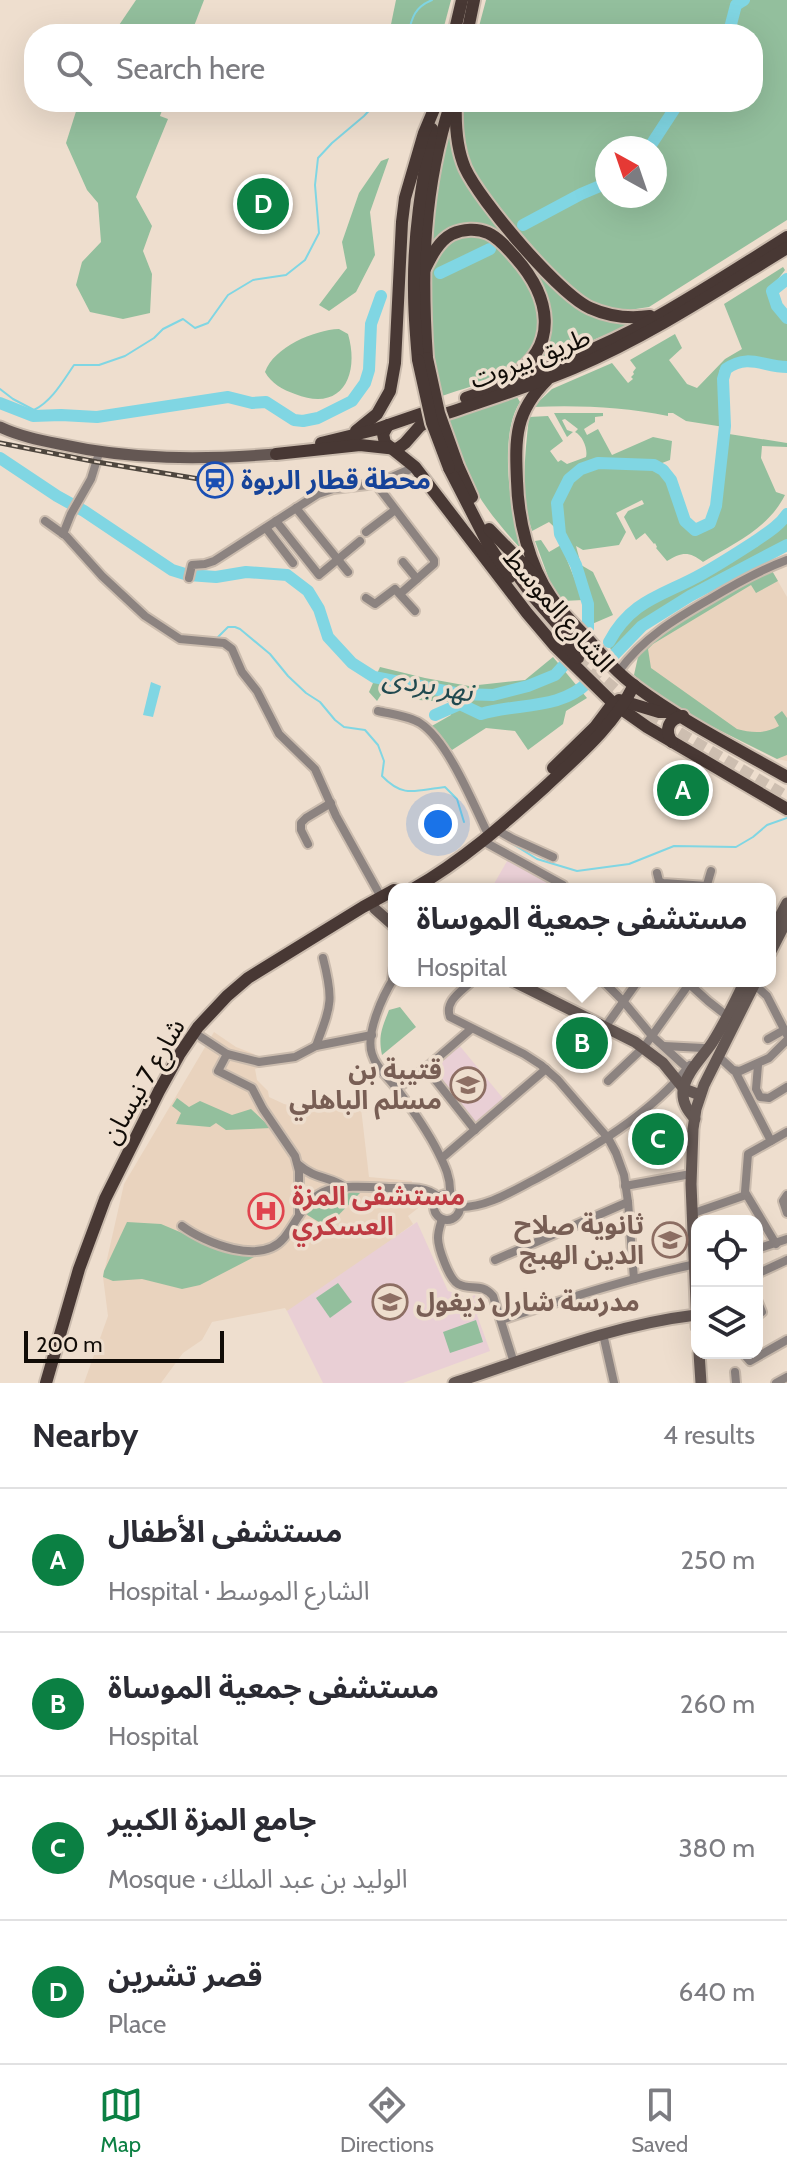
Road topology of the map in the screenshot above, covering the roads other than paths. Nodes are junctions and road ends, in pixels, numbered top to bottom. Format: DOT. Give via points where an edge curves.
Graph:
graph roads {
  1 [pos="462,0"];
  2 [pos="474,0"];
  3 [pos="456,24"];
  4 [pos="469,24"];
  5 [pos="433,112"];
  6 [pos="435,112"];
  7 [pos="449,112"];
  8 [pos="454,112"];
  9 [pos="787,237"];
  10 [pos="787,248"];
  11 [pos="423,273"];
  12 [pos="661,314"];
  13 [pos="423,359"];
  14 [pos="548,379"];
  15 [pos="488,390"];
  16 [pos="388,425"];
  17 [pos="0,427"];
  18 [pos="348,437"];
  19 [pos="393,449"];
  20 [pos="99,453"];
  21 [pos="276,454"];
  22 [pos="415,467"];
  23 [pos="453,467"];
  24 [pos="376,484"];
  25 [pos="296,508"];
  26 [pos="395,510"];
  27 [pos="45,521"];
  28 [pos="276,521"];
  29 [pos="266,528"];
  30 [pos="489,529"];
  31 [pos="366,532"];
  32 [pos="63,534"];
  33 [pos="360,541"];
  34 [pos="338,560"];
  35 [pos="787,560"];
  36 [pos="403,562"];
  37 [pos="293,563"];
  38 [pos="348,572"];
  39 [pos="504,576"];
  40 [pos="189,578"];
  41 [pos="417,579"];
  42 [pos="543,584"];
  43 [pos="401,593"];
  44 [pos="366,598"];
  45 [pos="415,611"];
  46 [pos="619,671"];
  47 [pos="634,685"];
  48 [pos="619,705"];
  49 [pos="378,711"];
  50 [pos="678,714"];
  51 [pos="672,742"];
  52 [pos="762,763"];
  53 [pos="787,769"];
  54 [pos="787,777"];
  55 [pos="331,803"];
  56 [pos="787,809"];
  57 [pos="489,833"];
  58 [pos="308,844"];
  59 [pos="553,857"];
  60 [pos="711,871"];
  61 [pos="657,873"];
  62 [pos="415,883"];
  63 [pos="560,883"];
  64 [pos="661,883"];
  65 [pos="707,883"];
  66 [pos="380,902"];
  67 [pos="787,903"];
  68 [pos="776,924"];
  69 [pos="786,924"];
  70 [pos="776,942"];
  71 [pos="323,958"];
  72 [pos="389,987"];
  73 [pos="466,987"];
  74 [pos="525,987"];
  75 [pos="609,987"];
  76 [pos="634,987"];
  77 [pos="685,987"];
  78 [pos="694,987"];
  79 [pos="748,987"];
  80 [pos="750,987"];
  81 [pos="760,987"];
  82 [pos="623,1001"];
  83 [pos="727,1016"];
  84 [pos="606,1026"];
  85 [pos="721,1027"];
  86 [pos="471,1029"];
  87 [pos="372,1035"];
  88 [pos="786,1035"];
  89 [pos="652,1036"];
  90 [pos="201,1037"];
  91 [pos="768,1039"];
  92 [pos="316,1046"];
  93 [pos="662,1046"];
  94 [pos="644,1047"];
  95 [pos="703,1048"];
  96 [pos="227,1054"];
  97 [pos="718,1056"];
  98 [pos="758,1065"];
  99 [pos="426,1068"];
  100 [pos="687,1068"];
  101 [pos="546,1069"];
  102 [pos="735,1071"];
  103 [pos="608,1081"];
  104 [pos="680,1085"];
  105 [pos="787,1087"];
  106 [pos="397,1088"];
  107 [pos="700,1095"];
  108 [pos="695,1119"];
  109 [pos="475,1130"];
  110 [pos="787,1132"];
  111 [pos="608,1138"];
  112 [pos="771,1141"];
  113 [pos="442,1158"];
  114 [pos="298,1165"];
  115 [pos="691,1174"];
  116 [pos="625,1186"];
  117 [pos="346,1188"];
  118 [pos="450,1194"];
  119 [pos="746,1195"];
  120 [pos="787,1195"];
  121 [pos="438,1197"];
  122 [pos="628,1202"];
  123 [pos="461,1207"];
  124 [pos="787,1213"];
  125 [pos="691,1214"];
  126 [pos="299,1215"];
  127 [pos="442,1219"];
  128 [pos="182,1226"];
  129 [pos="783,1243"];
  130 [pos="763,1248"];
  131 [pos="495,1260"];
  132 [pos="785,1261"];
  133 [pos="691,1265"];
  134 [pos="763,1271"];
  135 [pos="787,1274"];
  136 [pos="634,1279"];
  137 [pos="691,1316"];
  138 [pos="501,1320"];
  139 [pos="603,1334"];
  140 [pos="787,1340"];
  141 [pos="763,1354"];
  142 [pos="699,1359"];
  143 [pos="514,1363"];
  144 [pos="735,1372"];
  145 [pos="787,1377"];
  146 [pos="46,1383"];
  147 [pos="54,1383"];
  148 [pos="454,1383"];
  149 [pos="614,1383"];
  150 [pos="701,1383"];
  151 [pos="736,1383"];
  152 [pos="776,1383"];
  1 -- 3 [label="main road"];
  2 -- 4 [label="main road"];
  5 -- 18 [label="main road" via="405,198 390,391 377,414"];
  6 -- 13 [label="main road, الشارع الموسط" via="415,254"];
  7 -- 11 [label="main road, الشارع الموسط" via="429,197"];
  8 -- 12 [label="main road" via="459,150 487,204 568,294 611,316"];
  9 -- 12 [label="main road, طريق بيروت"];
  10 -- 14 [label="main road, طريق بيروت" via="654,329"];
  11 -- 13 [label="main road, الشارع الموسط"];
  11 -- 15 [label="main road" via="442,240 477,230 505,246 534,281 546,317 541,342 527,364"];
  12 -- 15 [label="main road, طريق بيروت"];
  13 -- 23 [label="main road, الشارع الموسط, bridge" via="432,423"];
  14 -- 19 [label="main road, طريق بيروت" via="436,417"];
  14 -- 42 [label="main road, الشارع الموسط" via="523,411 516,455 518,503"];
  15 -- 16 [label="main road, طريق بيروت"];
  16 -- 18 [label="main road, طريق بيروت"];
  16 -- 19 [label="main road" via="383,438"];
  17 -- 20 [label="street, طريق بيروت"];
  18 -- 21 [label="main road, طريق بيروت"];
  19 -- 21 [label="main road, طريق بيروت" via="360,445"];
  19 -- 22 [label="main road, الشارع الموسط"];
  20 -- 21 [label="street, طريق بيروت" via="193,459"];
  20 -- 32 [label="street"];
  22 -- 24 [label="street"];
  22 -- 39 [label="main road, الشارع الموسط"];
  23 -- 30 [label="main road, الشارع الموسط"];
  23 -- 39 [label="main road, الشارع الموسط"];
  24 -- 25 [label="street" via="324,492"];
  24 -- 26 [label="street"];
  25 -- 28 [label="street"];
  25 -- 34 [label="street"];
  26 -- 31 [label="street"];
  26 -- 41 [label="street" via="434,560"];
  27 -- 32 [label="street"];
  28 -- 29 [label="street"];
  28 -- 34 [label="street" via="319,575"];
  29 -- 37 [label="street"];
  29 -- 40 [label="street" via="214,561 192,565"];
  30 -- 39 [label="main road, الشارع الموسط" via="511,567 580,655"];
  30 -- 42 [label="main road"];
  32 -- 55 [label="street" via="145,616 180,639 229,646 279,734 315,769"];
  33 -- 34 [label="street"];
  34 -- 38 [label="street"];
  35 -- 46 [label="street" via="666,626 639,646"];
  36 -- 41 [label="street"];
  39 -- 48 [label="main road, الشارع الموسط" via="540,630"];
  41 -- 43 [label="street"];
  42 -- 46 [label="main road, الشارع الموسط"];
  43 -- 44 [label="street" via="393,589 375,604"];
  43 -- 45 [label="street"];
  46 -- 47 [label="main road, الشارع الموسط"];
  47 -- 48 [label="main road, شارع 7 نيسان"];
  47 -- 50 [label="main road, الشارع الموسط"];
  48 -- 50 [label="main road"];
  48 -- 51 [label="main road, الشارع الموسط"];
  48 -- 57 [label="main road, شارع 7 نيسان" via="595,741"];
  49 -- 57 [label="street" via="426,727"];
  50 -- 51 [label="main road" via="669,725"];
  50 -- 52 [label="main road, الشارع الموسط"];
  51 -- 56 [label="main road, الشارع الموسط"];
  52 -- 53 [label="main road"];
  52 -- 54 [label="main road, الشارع الموسط"];
  55 -- 58 [label="street" via="301,823"];
  55 -- 66 [label="street"];
  57 -- 59 [label="street"];
  57 -- 62 [label="main road, شارع 7 نيسان" via="445,870"];
  57 -- 63 [label="street"];
  60 -- 65 [label="street"];
  61 -- 64 [label="street"];
  66 -- 90 [label="main road, شارع 7 نيسان" via="252,984"];
  66 -- 146 [label="main road, شارع 7 نيسان" via="260,970 198,1027 100,1211"];
  67 -- 68 [label="street"];
  69 -- 70 [label="street"];
  71 -- 92 [label="street" via="331,998"];
  72 -- 87 [label="street"];
  73 -- 86 [label="street" via="448,1009 452,1019"];
  74 -- 84 [label="street"];
  75 -- 82 [label="street"];
  76 -- 82 [label="street"];
  77 -- 89 [label="street"];
  78 -- 83 [label="street"];
  79 -- 83 [label="street"];
  80 -- 97 [label="street"];
  81 -- 88 [label="street"];
  82 -- 84 [label="street"];
  82 -- 89 [label="street"];
  83 -- 85 [label="street"];
  84 -- 94 [label="street"];
  85 -- 95 [label="street"];
  85 -- 104 [label="street"];
  86 -- 99 [label="street"];
  86 -- 101 [label="street"];
  87 -- 92 [label="street"];
  87 -- 106 [label="street" via="374,1059"];
  88 -- 91 [label="street"];
  88 -- 98 [label="street"];
  89 -- 93 [label="street"];
  89 -- 94 [label="street"];
  90 -- 96 [label="street"];
  90 -- 147 [label="main road, شارع 7 نيسان" via="165,1095 112,1202"];
  92 -- 96 [label="street" via="295,1057 259,1062"];
  93 -- 95 [label="street"];
  93 -- 100 [label="street"];
  94 -- 103 [label="street"];
  94 -- 104 [label="street"];
  95 -- 100 [label="street"];
  96 -- 114 [label="street" via="218,1071 252,1088"];
  97 -- 102 [label="street"];
  97 -- 107 [label="street"];
  98 -- 102 [label="street"];
  98 -- 105 [label="street" via="760,1097"];
  99 -- 106 [label="street"];
  99 -- 109 [label="street"];
  100 -- 104 [label="street"];
  101 -- 109 [label="street"];
  101 -- 111 [label="street"];
  102 -- 112 [label="street"];
  104 -- 107 [label="street"];
  104 -- 108 [label="street"];
  104 -- 111 [label="street"];
  106 -- 113 [label="street"];
  107 -- 108 [label="street"];
  108 -- 115 [label="street"];
  109 -- 113 [label="street"];
  110 -- 112 [label="street"];
  111 -- 116 [label="street"];
  111 -- 123 [label="street" via="482,1205"];
  112 -- 119 [label="street" via="748,1154"];
  113 -- 118 [label="street"];
  114 -- 117 [label="street"];
  114 -- 126 [label="street"];
  115 -- 116 [label="street"];
  115 -- 125 [label="street"];
  116 -- 122 [label="street"];
  117 -- 121 [label="street" via="425,1190"];
  117 -- 126 [label="street" via="318,1195"];
  118 -- 121 [label="street"];
  118 -- 123 [label="street"];
  119 -- 125 [label="street"];
  119 -- 129 [label="street"];
  120 -- 124 [label="street"];
  121 -- 127 [label="street" via="434,1208"];
  122 -- 131 [label="street"];
  122 -- 136 [label="street"];
  123 -- 127 [label="street" via="454,1218"];
  126 -- 128 [label="street" via="280,1242 263,1250 222,1247"];
  127 -- 138 [label="street" via="438,1246 451,1277 460,1285 488,1290"];
  129 -- 130 [label="street"];
  132 -- 134 [label="street"];
  132 -- 135 [label="street"];
  133 -- 136 [label="street"];
  136 -- 138 [label="street"];
  137 -- 139 [label="street"];
  138 -- 143 [label="street"];
  139 -- 143 [label="street"];
  139 -- 149 [label="street"];
  140 -- 141 [label="street"];
  142 -- 150 [label="street"];
  143 -- 148 [label="street"];
  144 -- 151 [label="street"];
  145 -- 152 [label="street"];
}
